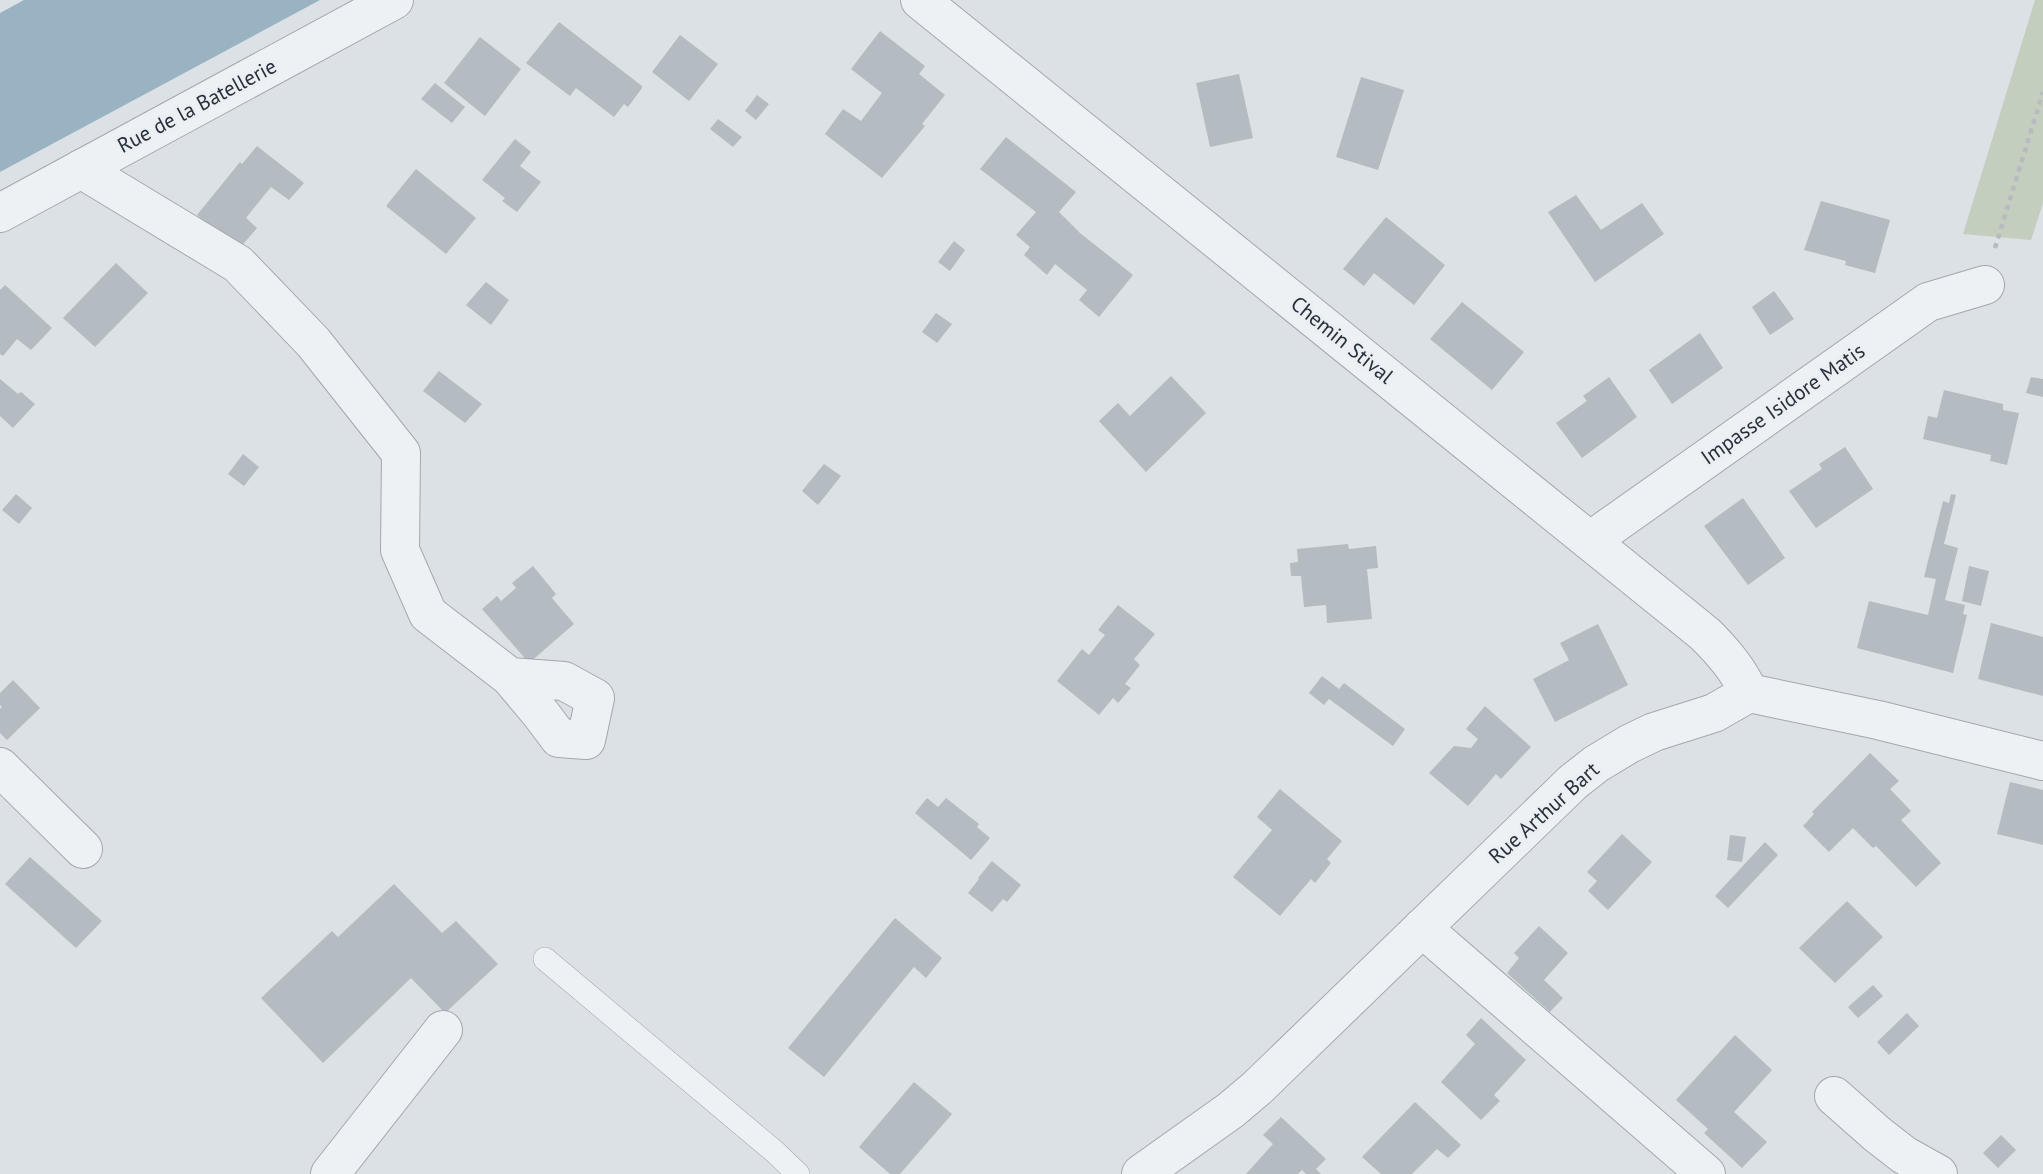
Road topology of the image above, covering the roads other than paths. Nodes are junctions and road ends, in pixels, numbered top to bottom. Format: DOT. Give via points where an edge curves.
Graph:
graph roads {
  1 [pos="394,0"];
  2 [pos="920,0"];
  3 [pos="81,169"];
  4 [pos="0,213"];
  5 [pos="1985,285"];
  6 [pos="1590,541"];
  7 [pos="510,677"];
  8 [pos="1749,693"];
  9 [pos="2043,761"];
  10 [pos="0,767"];
  11 [pos="83,849"];
  12 [pos="1422,928"];
  13 [pos="545,958"];
  14 [pos="443,1030"];
  15 [pos="1834,1096"];
  16 [pos="330,1174"];
  17 [pos="798,1174"];
  18 [pos="1141,1174"];
  19 [pos="1706,1174"];
  20 [pos="1938,1174"];
  1 -- 3 [label="street, Rue de la Batellerie"];
  2 -- 6 [label="street, Chemin Stival"];
  3 -- 4 [label="street, Rue de la Batellerie"];
  3 -- 7 [label="street" via="237,264 313,342 401,453 400,550 428,614"];
  5 -- 6 [label="street, Impasse Isidore Matis" via="1928,302"];
  6 -- 8 [label="street, Chemin Stival" via="1705,634 1740,673"];
  8 -- 9 [label="street"];
  8 -- 12 [label="street, Rue Arthur Bart" via="1714,713 1654,732 1596,764 1547,805"];
  10 -- 11 [label="street"];
  12 -- 18 [label="street, Rue Arthur Bart" via="1257,1088"];
  12 -- 19 [label="street"];
  13 -- 17 [label="lane"];
  14 -- 16 [label="street"];
  15 -- 20 [label="street" via="1904,1155"];
}
